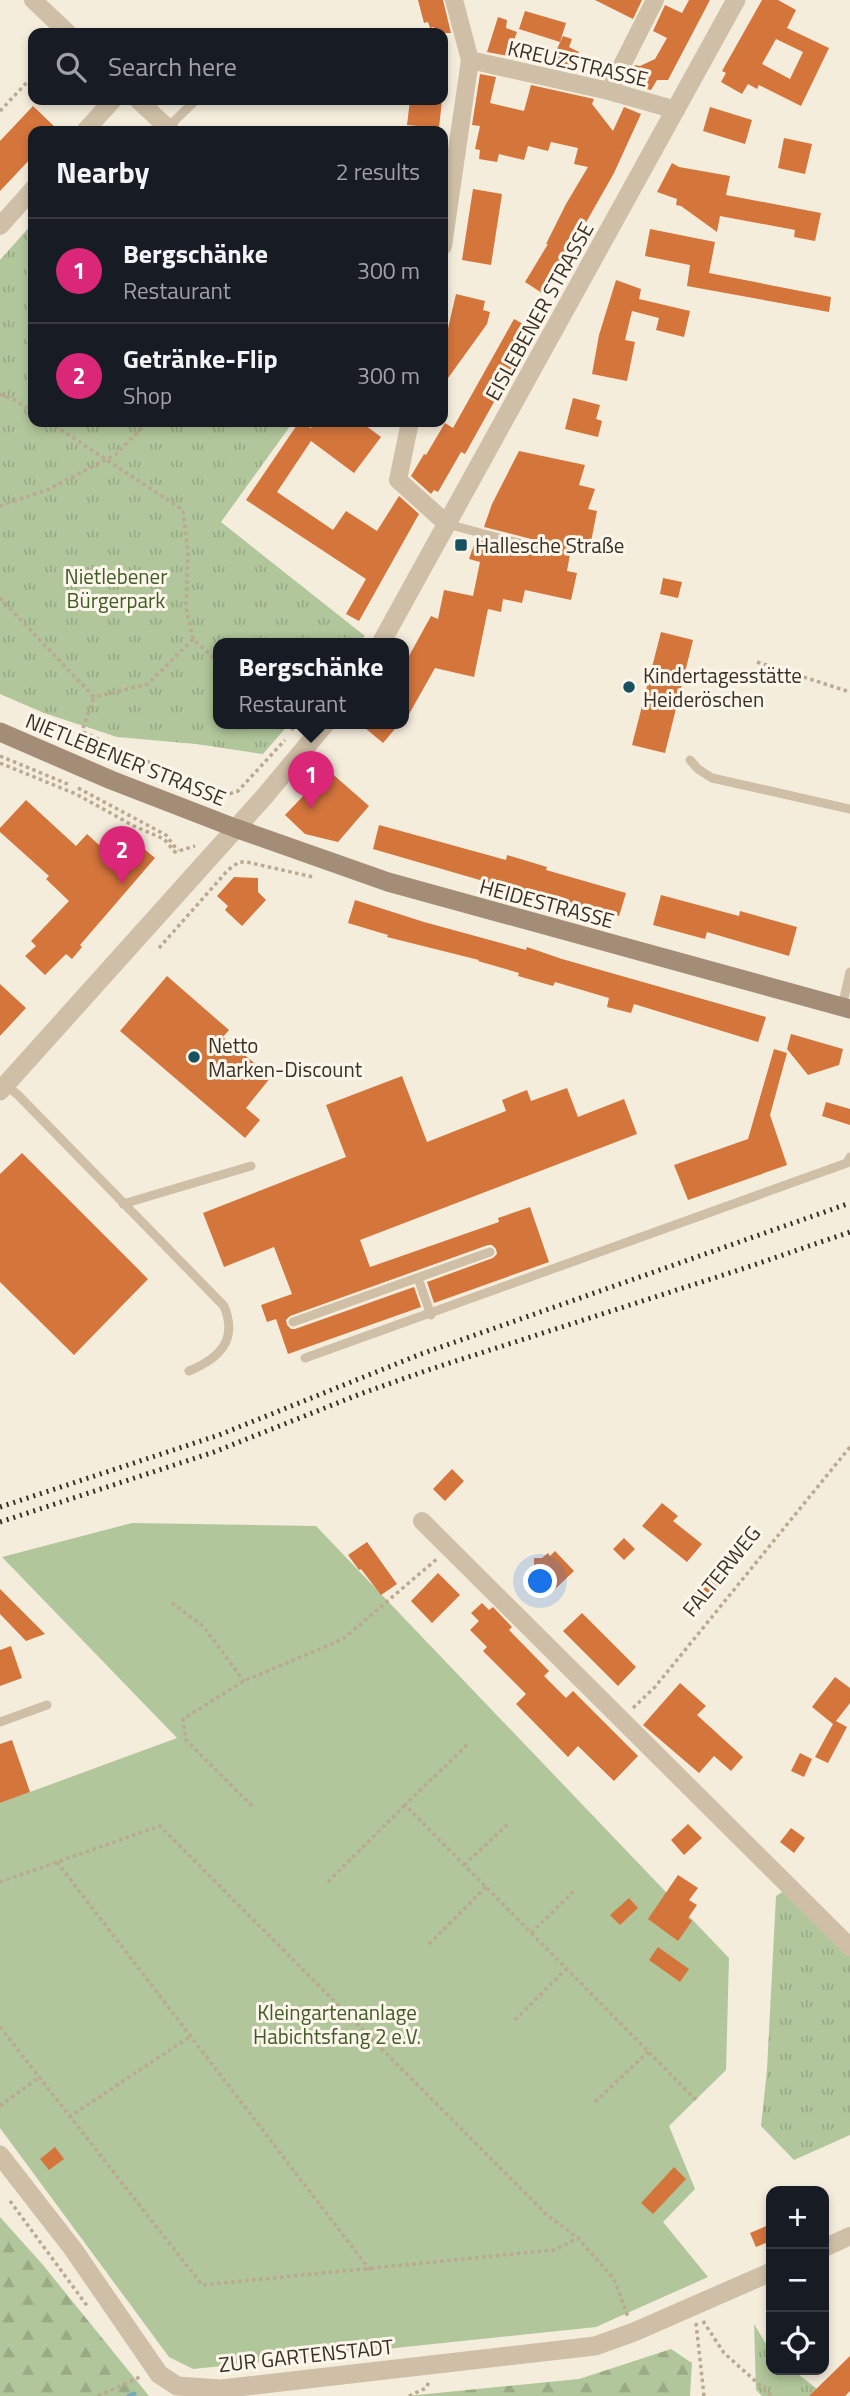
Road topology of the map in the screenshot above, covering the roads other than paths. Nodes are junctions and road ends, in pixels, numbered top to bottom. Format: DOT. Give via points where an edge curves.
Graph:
graph roads {
  1 [pos="33,0"];
  2 [pos="454,0"];
  3 [pos="655,0"];
  4 [pos="736,0"];
  5 [pos="63,28"];
  6 [pos="470,61"];
  7 [pos="609,91"];
  8 [pos="108,105"];
  9 [pos="143,105"];
  10 [pos="192,105"];
  11 [pos="676,110"];
  12 [pos="90,126"];
  13 [pos="165,126"];
  14 [pos="173,126"];
  15 [pos="28,195"];
  16 [pos="448,212"];
  17 [pos="0,226"];
  18 [pos="409,427"];
  19 [pos="447,524"];
  20 [pos="537,548"];
  21 [pos="384,638"];
  22 [pos="321,729"];
  23 [pos="0,732"];
  24 [pos="690,760"];
  25 [pos="850,809"];
  26 [pos="235,828"];
  27 [pos="850,972"];
  28 [pos="846,1008"];
  29 [pos="3,1088"];
  30 [pos="850,1157"];
  31 [pos="251,1166"];
  32 [pos="123,1204"];
  33 [pos="490,1252"];
  34 [pos="418,1278"];
  35 [pos="432,1315"];
  36 [pos="293,1322"];
  37 [pos="305,1358"];
  38 [pos="189,1371"];
  39 [pos="422,1521"];
  40 [pos="47,1705"];
  41 [pos="0,1721"];
  42 [pos="850,1947"];
  43 [pos="0,2155"];
  44 [pos="850,2236"];
  45 [pos="829,2246"];
  46 [pos="766,2274"];
  1 -- 5 [label="street"];
  2 -- 6 [label="street"];
  3 -- 7 [label="street"];
  4 -- 11 [label="street, EISLEBENER STRASSE"];
  6 -- 7 [label="street, KREUZSTRASSE"];
  6 -- 16 [label="street"];
  7 -- 11 [label="street, KREUZSTRASSE"];
  8 -- 12 [label="street"];
  9 -- 13 [label="street"];
  10 -- 14 [label="lane"];
  11 -- 19 [label="street, EISLEBENER STRASSE"];
  15 -- 17 [label="street"];
  18 -- 19 [label="street" via="398,480"];
  19 -- 20 [label="lane"];
  19 -- 21 [label="street, EISLEBENER STRASSE"];
  22 -- 26 [label="street"];
  23 -- 26 [label="main road, NIETLEBENER STRASSE"];
  24 -- 25 [label="lane" via="712,778"];
  26 -- 28 [label="main road, HEIDESTRASSE" via="399,885"];
  26 -- 29 [label="street"];
  27 -- 28 [label="lane"];
  29 -- 32 [label="lane"];
  30 -- 35 [label="lane" via="847,1163"];
  31 -- 32 [label="lane"];
  32 -- 38 [label="lane" via="224,1306 229,1317 225,1346 206,1364"];
  33 -- 34 [label="lane"];
  34 -- 35 [label="lane"];
  34 -- 36 [label="lane"];
  35 -- 37 [label="lane"];
  39 -- 42 [label="street"];
  40 -- 41 [label="lane"];
  43 -- 46 [label="street, ZUR GARTENSTADT" via="73,2249 159,2374 177,2386 221,2389 595,2346"];
  44 -- 45 [label="street"];
}
